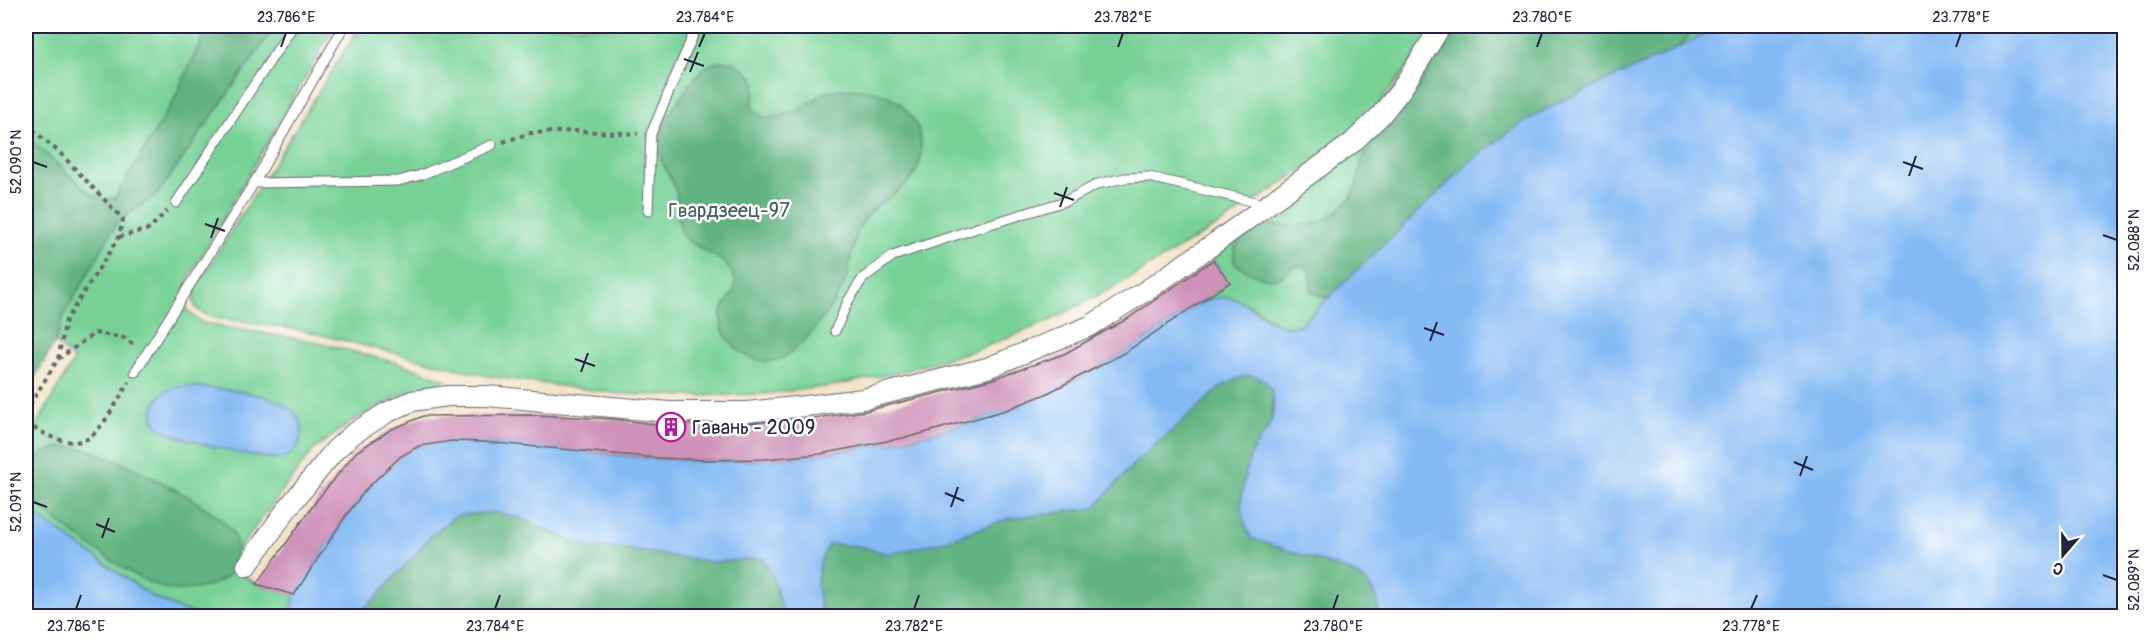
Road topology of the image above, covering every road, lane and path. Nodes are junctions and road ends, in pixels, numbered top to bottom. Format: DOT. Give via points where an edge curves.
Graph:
graph roads {
  1 [pos="293,26"];
  2 [pos="344,26"];
  3 [pos="697,26"];
  4 [pos="1442,26"];
  5 [pos="26,124"];
  6 [pos="651,134"];
  7 [pos="492,145"];
  8 [pos="254,183"];
  9 [pos="176,202"];
  10 [pos="1266,205"];
  11 [pos="648,211"];
  12 [pos="119,237"];
  13 [pos="835,331"];
  14 [pos="58,359"];
  15 [pos="135,372"];
  16 [pos="26,411"];
  17 [pos="26,423"];
  18 [pos="247,566"];
  1 -- 9 [label="lane"];
  2 -- 8 [label="lane"];
  3 -- 6 [label="lane"];
  4 -- 10 [label="street" via="1380,116 1352,142"];
  5 -- 12 [label="path" via="60,153 123,219"];
  6 -- 7 [label="path" via="531,133"];
  6 -- 11 [label="lane"];
  7 -- 8 [label="lane" via="398,181"];
  8 -- 15 [label="lane"];
  9 -- 12 [label="path" via="149,229"];
  10 -- 13 [label="lane" via="1149,177 1098,184 1066,201 893,256 862,278"];
  10 -- 18 [label="street" via="1090,326 987,368 863,399 747,412 669,412 487,396 412,401 386,413 335,450"];
  12 -- 14 [label="path" via="66,320"];
  14 -- 15 [label="path" via="95,333 125,338 135,346"];
  14 -- 16 [label="path"];
  15 -- 17 [label="path" via="98,429 87,439 53,437"];
}
